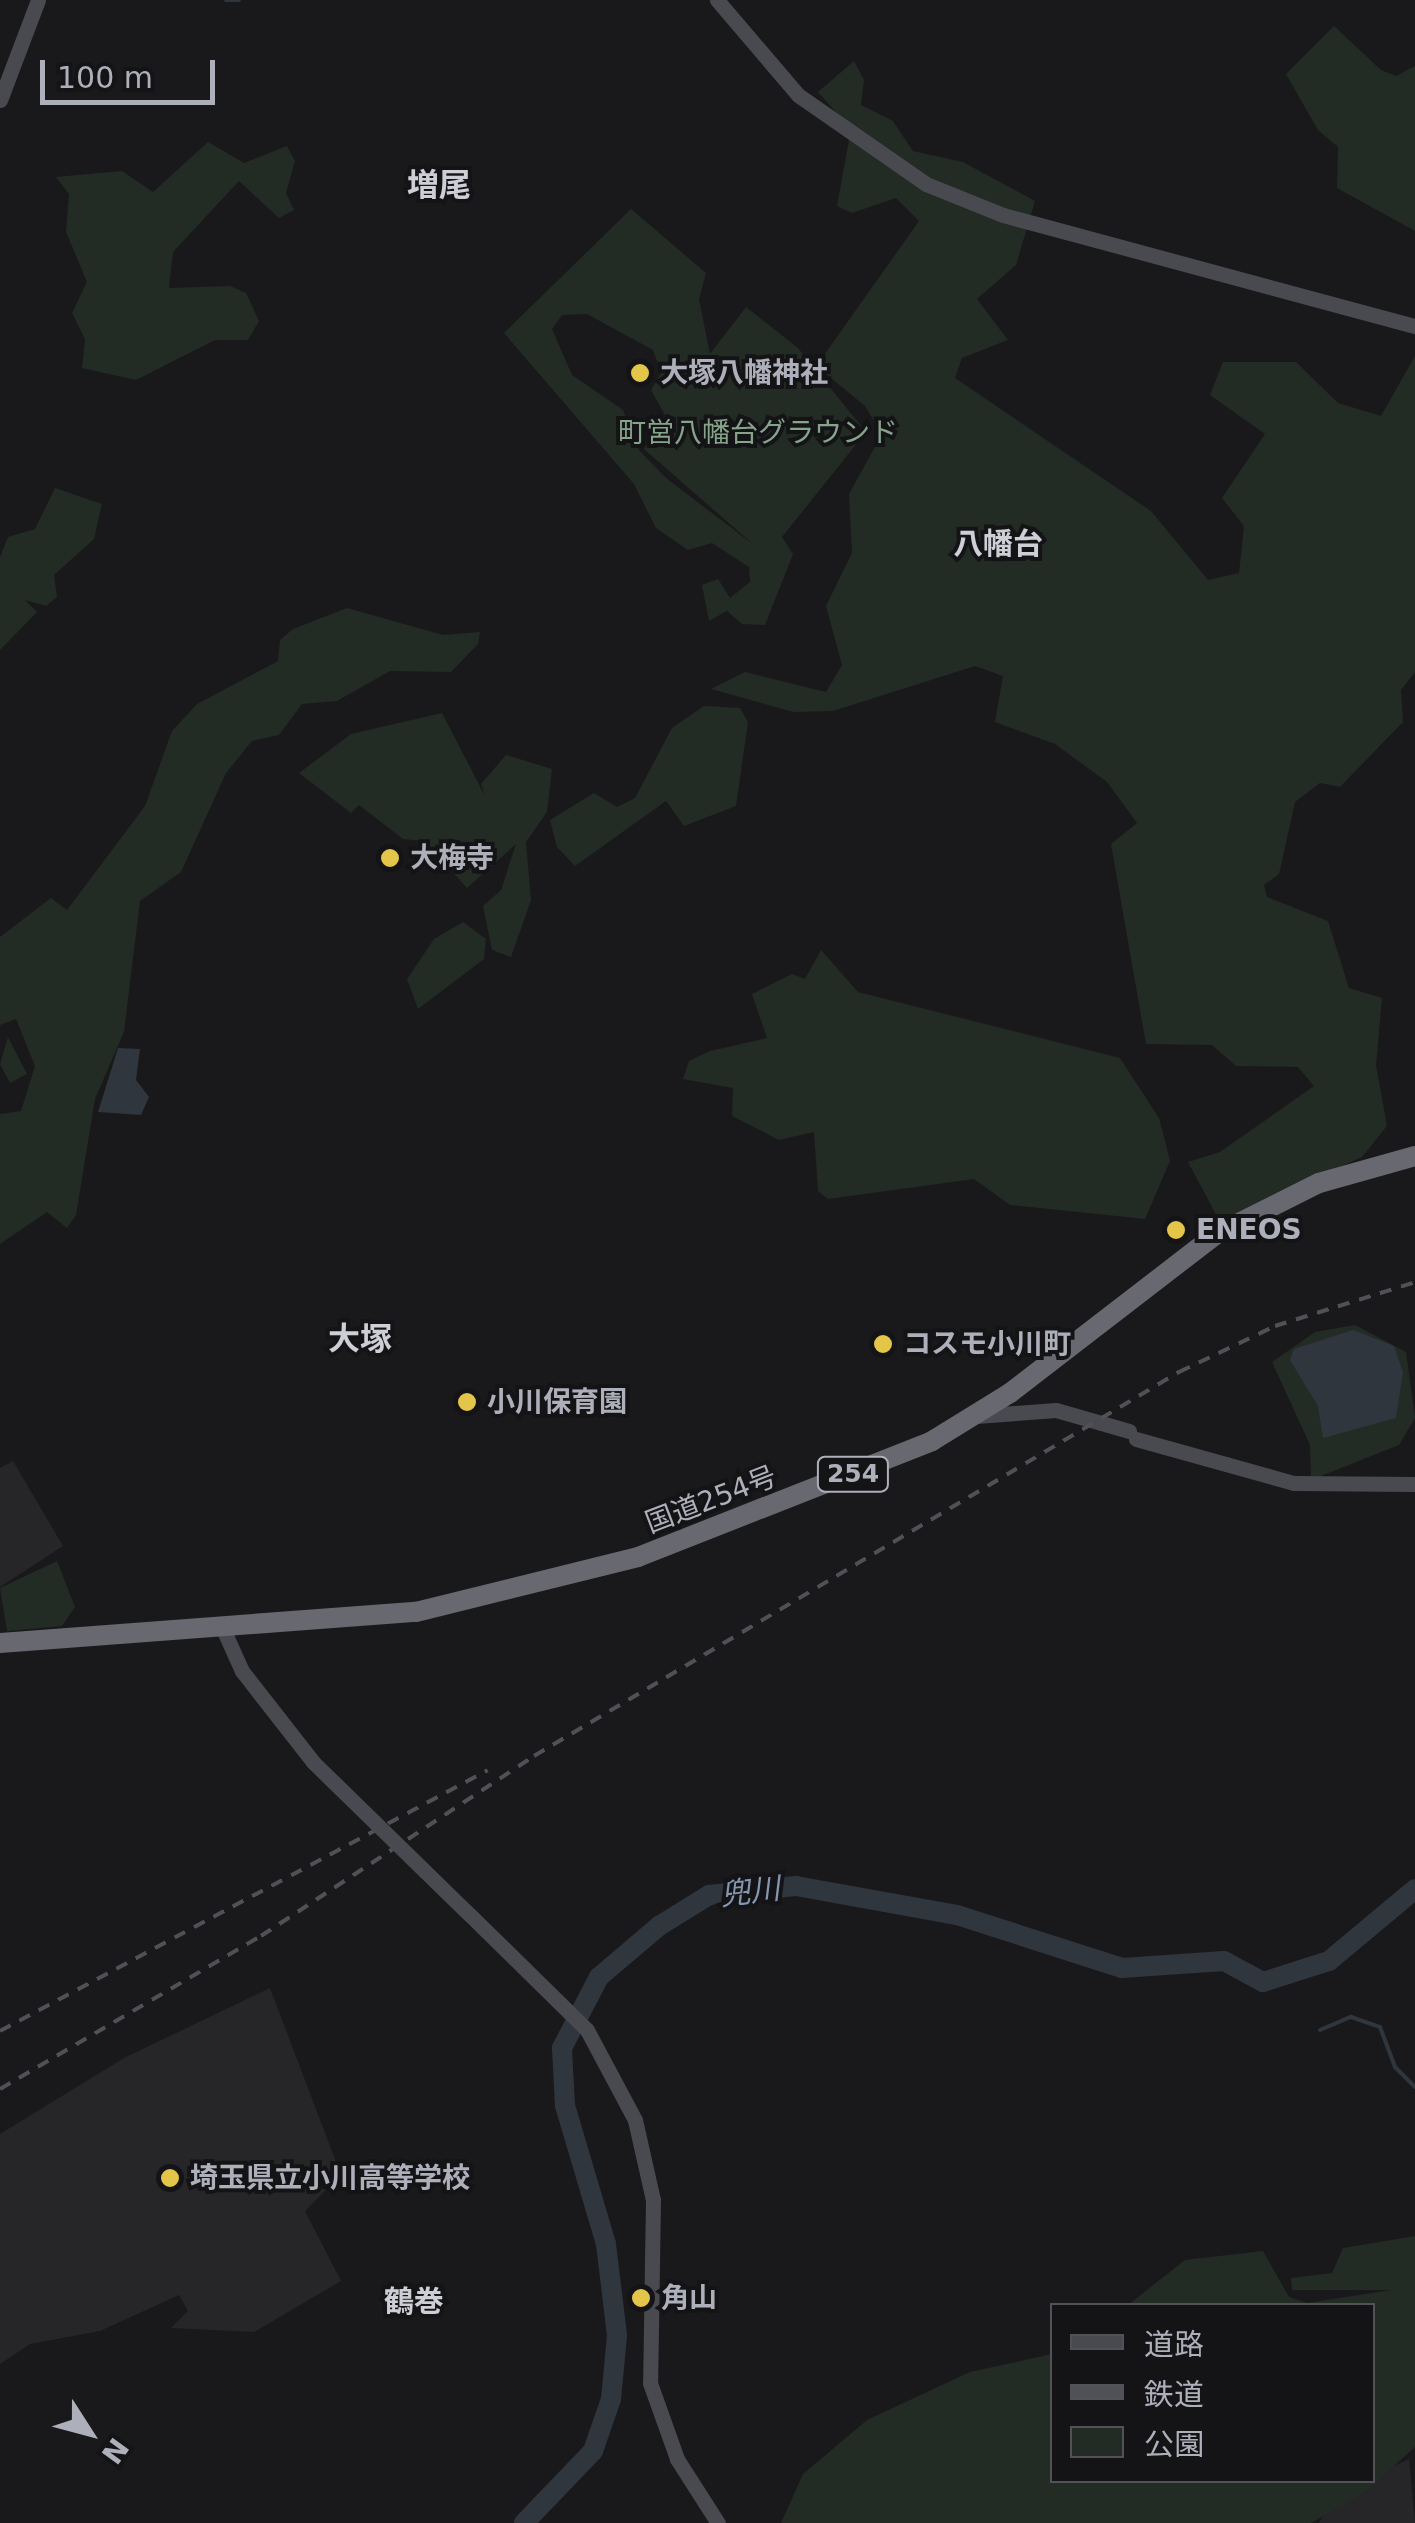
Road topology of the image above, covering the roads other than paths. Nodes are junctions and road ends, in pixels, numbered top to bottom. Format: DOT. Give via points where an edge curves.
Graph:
graph roads {
  1 [pos="38,0"];
  2 [pos="717,0"];
  3 [pos="0,100"];
  4 [pos="1415,326"];
  5 [pos="1415,1156"];
  6 [pos="976,1416"];
  7 [pos="1415,1484"];
  8 [pos="224,1630"];
  9 [pos="0,1643"];
  10 [pos="718,2523"];
  1 -- 3 [label="street"];
  2 -- 4 [label="street" via="798,95 926,184 1004,215"];
  5 -- 6 [label="highway, 国道254号 / 254" via="1319,1183 1215,1236"];
  6 -- 7 [label="street" via="1069,1412 1294,1483"];
  6 -- 8 [label="highway, 国道254号 / 254" via="808,1493 588,1574 416,1612"];
  8 -- 9 [label="highway, 国道254号 / 254"];
  8 -- 10 [label="street, bridge" via="242,1671 312,1762 568,2007 608,2061 640,2135 654,2200 646,2321 654,2404"];
}
